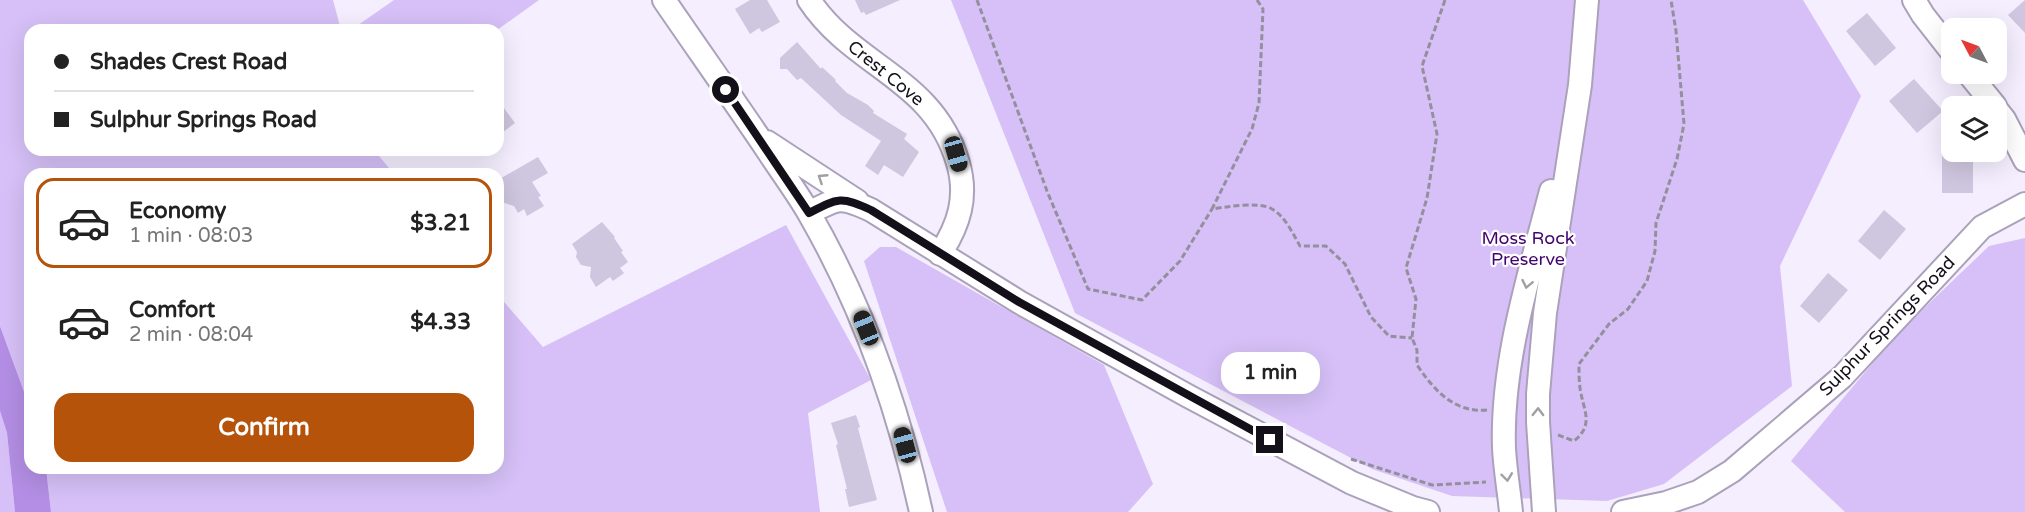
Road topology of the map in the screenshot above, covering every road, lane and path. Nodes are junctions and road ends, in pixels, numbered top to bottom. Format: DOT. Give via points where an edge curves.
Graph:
graph roads {
  1 [pos="664,0"];
  2 [pos="809,0"];
  3 [pos="977,0"];
  4 [pos="1257,0"];
  5 [pos="1445,0"];
  6 [pos="1587,0"];
  7 [pos="1671,0"];
  8 [pos="1914,0"];
  9 [pos="1941,38"];
  10 [pos="1977,84"];
  11 [pos="1580,85"];
  12 [pos="1986,96"];
  13 [pos="2007,125"];
  14 [pos="758,136"];
  15 [pos="2025,160"];
  16 [pos="2025,204"];
  17 [pos="1212,209"];
  18 [pos="871,210"];
  19 [pos="809,213"];
  20 [pos="940,254"];
  21 [pos="1412,338"];
  22 [pos="1506,409"];
  23 [pos="1538,422"];
  24 [pos="1343,456"];
  25 [pos="1486,482"];
  26 [pos="921,512"];
  27 [pos="1428,512"];
  28 [pos="1511,512"];
  29 [pos="1544,512"];
  30 [pos="1623,512"];
  1 -- 14 [label="street"];
  2 -- 20 [label="street, Crest Cove" via="841,37 920,98 948,135 963,192 958,223"];
  3 -- 17 [label="path" via="1047,191 1088,289 1142,300 1180,261"];
  4 -- 17 [label="path" via="1263,9 1258,103 1252,129"];
  5 -- 21 [label="path" via="1422,66 1437,134 1427,198 1406,268 1416,299"];
  6 -- 11 [label="street"];
  7 -- 23 [label="path" via="1684,124 1656,223 1655,251 1647,280 1628,309 1609,324 1578,364 1587,416 1582,434 1574,441"];
  8 -- 9 [label="street"];
  10 -- 12 [label="street"];
  11 -- 22 [label="street, one-way" via="1532,264 1513,351"];
  23 -- 11 [label="street, one-way" via="1545,313"];
  13 -- 15 [label="street"];
  18 -- 14 [label="street, one-way"];
  14 -- 19 [label="street"];
  16 -- 30 [label="street, Sulphur Springs Road" via="1982,227 1842,377 1732,471 1698,492"];
  17 -- 21 [label="path" via="1241,205 1271,208 1286,222 1300,246 1326,246 1345,264 1371,316 1389,336"];
  18 -- 19 [label="street" via="849,199 831,201"];
  18 -- 20 [label="street"];
  19 -- 26 [label="street" via="850,292 878,359"];
  20 -- 27 [label="street" via="1188,396 1352,483"];
  21 -- 22 [label="path" via="1417,365 1440,395 1455,405"];
  22 -- 28 [label="street, one-way" via="1504,448"];
  23 -- 29 [label="street"];
  24 -- 25 [label="path" via="1432,485"];
}
